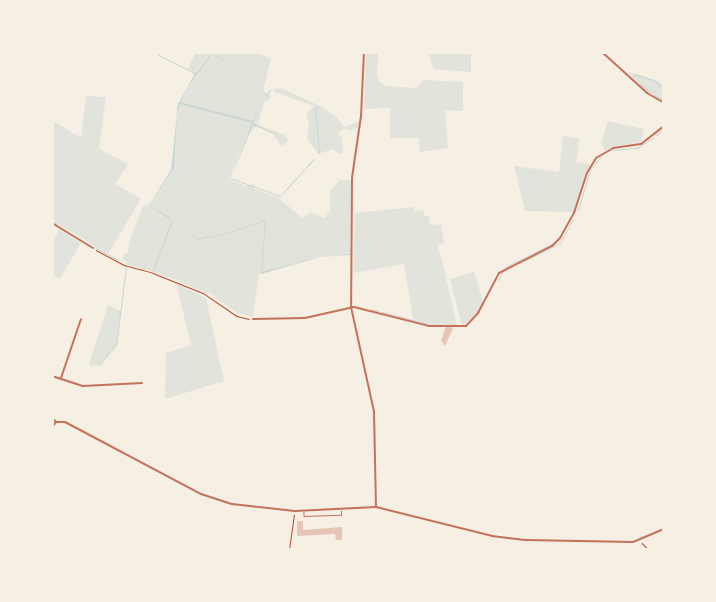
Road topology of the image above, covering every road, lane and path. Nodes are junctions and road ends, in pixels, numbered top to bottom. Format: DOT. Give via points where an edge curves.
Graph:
graph roads {
  1 [pos="364,52"];
  2 [pos="602,52"];
  3 [pos="664,103"];
  4 [pos="664,126"];
  5 [pos="52,223"];
  6 [pos="93,248"];
  7 [pos="351,307"];
  8 [pos="81,319"];
  9 [pos="253,319"];
  10 [pos="52,376"];
  11 [pos="61,378"];
  12 [pos="142,384"];
  13 [pos="52,418"];
  14 [pos="56,422"];
  15 [pos="52,428"];
  16 [pos="376,506"];
  17 [pos="341,508"];
  18 [pos="294,511"];
  19 [pos="304,511"];
  20 [pos="664,529"];
  21 [pos="640,540"];
  22 [pos="290,550"];
  23 [pos="649,550"];
  1 -- 7 [label="street" via="361,116 352,178"];
  2 -- 3 [label="street" via="647,93"];
  4 -- 7 [label="street" via="641,144 613,148 596,158 587,174 579,203 560,238 552,246 499,273 478,313 466,326 429,326"];
  5 -- 6 [label="street"];
  6 -- 9 [label="path" via="124,265 196,290 237,316"];
  7 -- 9 [label="street" via="305,318"];
  7 -- 16 [label="street" via="374,412"];
  8 -- 11 [label="street"];
  10 -- 11 [label="street"];
  11 -- 12 [label="street" via="83,386"];
  13 -- 14 [label="street"];
  14 -- 15 [label="street"];
  14 -- 18 [label="street" via="65,422 213,499"];
  16 -- 17 [label="street"];
  16 -- 21 [label="street" via="506,538"];
  17 -- 19 [label="street"];
  17 -- 19 [label="lane" via="341,515 304,516"];
  18 -- 19 [label="street"];
  18 -- 22 [label="path"];
  20 -- 21 [label="street"];
  21 -- 23 [label="path"];
}
